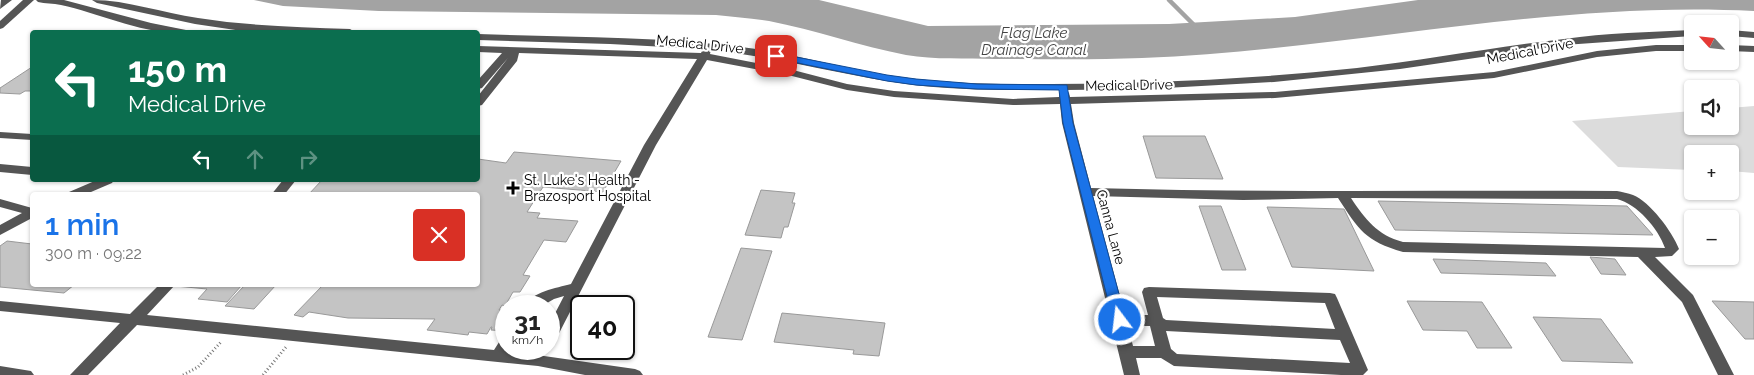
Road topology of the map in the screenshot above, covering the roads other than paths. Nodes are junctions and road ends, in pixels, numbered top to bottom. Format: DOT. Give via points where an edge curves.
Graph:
graph roads {
  1 [pos="7,0"];
  2 [pos="29,0"];
  3 [pos="41,0"];
  4 [pos="97,0"];
  5 [pos="0,6"];
  6 [pos="0,26"];
  7 [pos="171,30"];
  8 [pos="280,30"];
  9 [pos="1684,33"];
  10 [pos="1739,34"];
  11 [pos="1754,35"];
  12 [pos="480,37"];
  13 [pos="523,39"];
  14 [pos="1684,48"];
  15 [pos="1739,48"];
  16 [pos="480,49"];
  17 [pos="1754,49"];
  18 [pos="514,50"];
  19 [pos="707,51"];
  20 [pos="480,84"];
  21 [pos="1063,87"];
  22 [pos="480,100"];
  23 [pos="1065,101"];
  24 [pos="0,135"];
  25 [pos="30,136"];
  26 [pos="0,168"];
  27 [pos="30,171"];
  28 [pos="103,182"];
  29 [pos="288,182"];
  30 [pos="80,192"];
  31 [pos="279,192"];
  32 [pos="1085,192"];
  33 [pos="1342,194"];
  34 [pos="0,203"];
  35 [pos="30,211"];
  36 [pos="30,213"];
  37 [pos="0,232"];
  38 [pos="1642,252"];
  39 [pos="166,287"];
  40 [pos="575,288"];
  41 [pos="549,295"];
  42 [pos="0,306"];
  43 [pos="560,317"];
  44 [pos="134,319"];
  45 [pos="1120,320"];
  46 [pos="1156,320"];
  47 [pos="1346,335"];
  48 [pos="1127,352"];
  49 [pos="1164,352"];
  50 [pos="495,356"];
  51 [pos="557,360"];
  52 [pos="0,372"];
  53 [pos="26,375"];
  54 [pos="78,375"];
  55 [pos="635,375"];
  56 [pos="1132,375"];
  57 [pos="1726,375"];
  1 -- 5 [label="street"];
  2 -- 6 [label="street"];
  3 -- 7 [label="street" via="62,2"];
  4 -- 8 [label="street" via="194,21"];
  9 -- 21 [label="street, Medical Drive" via="1549,44 1401,66 1248,82"];
  10 -- 11 [label="street"];
  12 -- 13 [label="street, Medical Drive"];
  13 -- 18 [label="street"];
  13 -- 19 [label="street, Medical Drive"];
  14 -- 23 [label="street, Medical Drive" via="1597,54 1494,75 1275,95"];
  15 -- 17 [label="street"];
  16 -- 18 [label="street, Medical Drive"];
  18 -- 19 [label="street, Medical Drive"];
  18 -- 20 [label="street" via="502,57"];
  18 -- 22 [label="street" via="513,59"];
  19 -- 21 [label="street, Medical Drive" via="776,56 916,82"];
  19 -- 23 [label="street, Medical Drive" via="847,86 894,94 978,101"];
  19 -- 40 [label="street" via="650,145"];
  21 -- 23 [label="street, Canna Lane"];
  23 -- 32 [label="street, Canna Lane"];
  24 -- 25 [label="street"];
  26 -- 27 [label="street"];
  28 -- 30 [label="street"];
  29 -- 31 [label="street"];
  32 -- 33 [label="street" via="1243,196"];
  32 -- 45 [label="street, Canna Lane"];
  33 -- 38 [label="street" via="1370,234 1403,247"];
  33 -- 38 [label="street" via="1617,195 1629,198 1642,209 1671,242 1672,249 1667,253"];
  34 -- 35 [label="street"];
  36 -- 37 [label="street"];
  38 -- 57 [label="street" via="1688,299"];
  39 -- 44 [label="street"];
  40 -- 41 [label="street"];
  40 -- 43 [label="street"];
  42 -- 44 [label="street"];
  44 -- 50 [label="street"];
  44 -- 54 [label="street"];
  45 -- 46 [label="street"];
  45 -- 48 [label="street, Canna Lane"];
  46 -- 47 [label="street" via="1164,325"];
  46 -- 47 [label="street" via="1149,292 1330,298"];
  46 -- 49 [label="street"];
  47 -- 49 [label="street" via="1360,370 1174,360"];
  48 -- 49 [label="street"];
  48 -- 56 [label="street, Canna Lane"];
  51 -- 55 [label="street" via="585,369"];
  52 -- 53 [label="street"];
}
